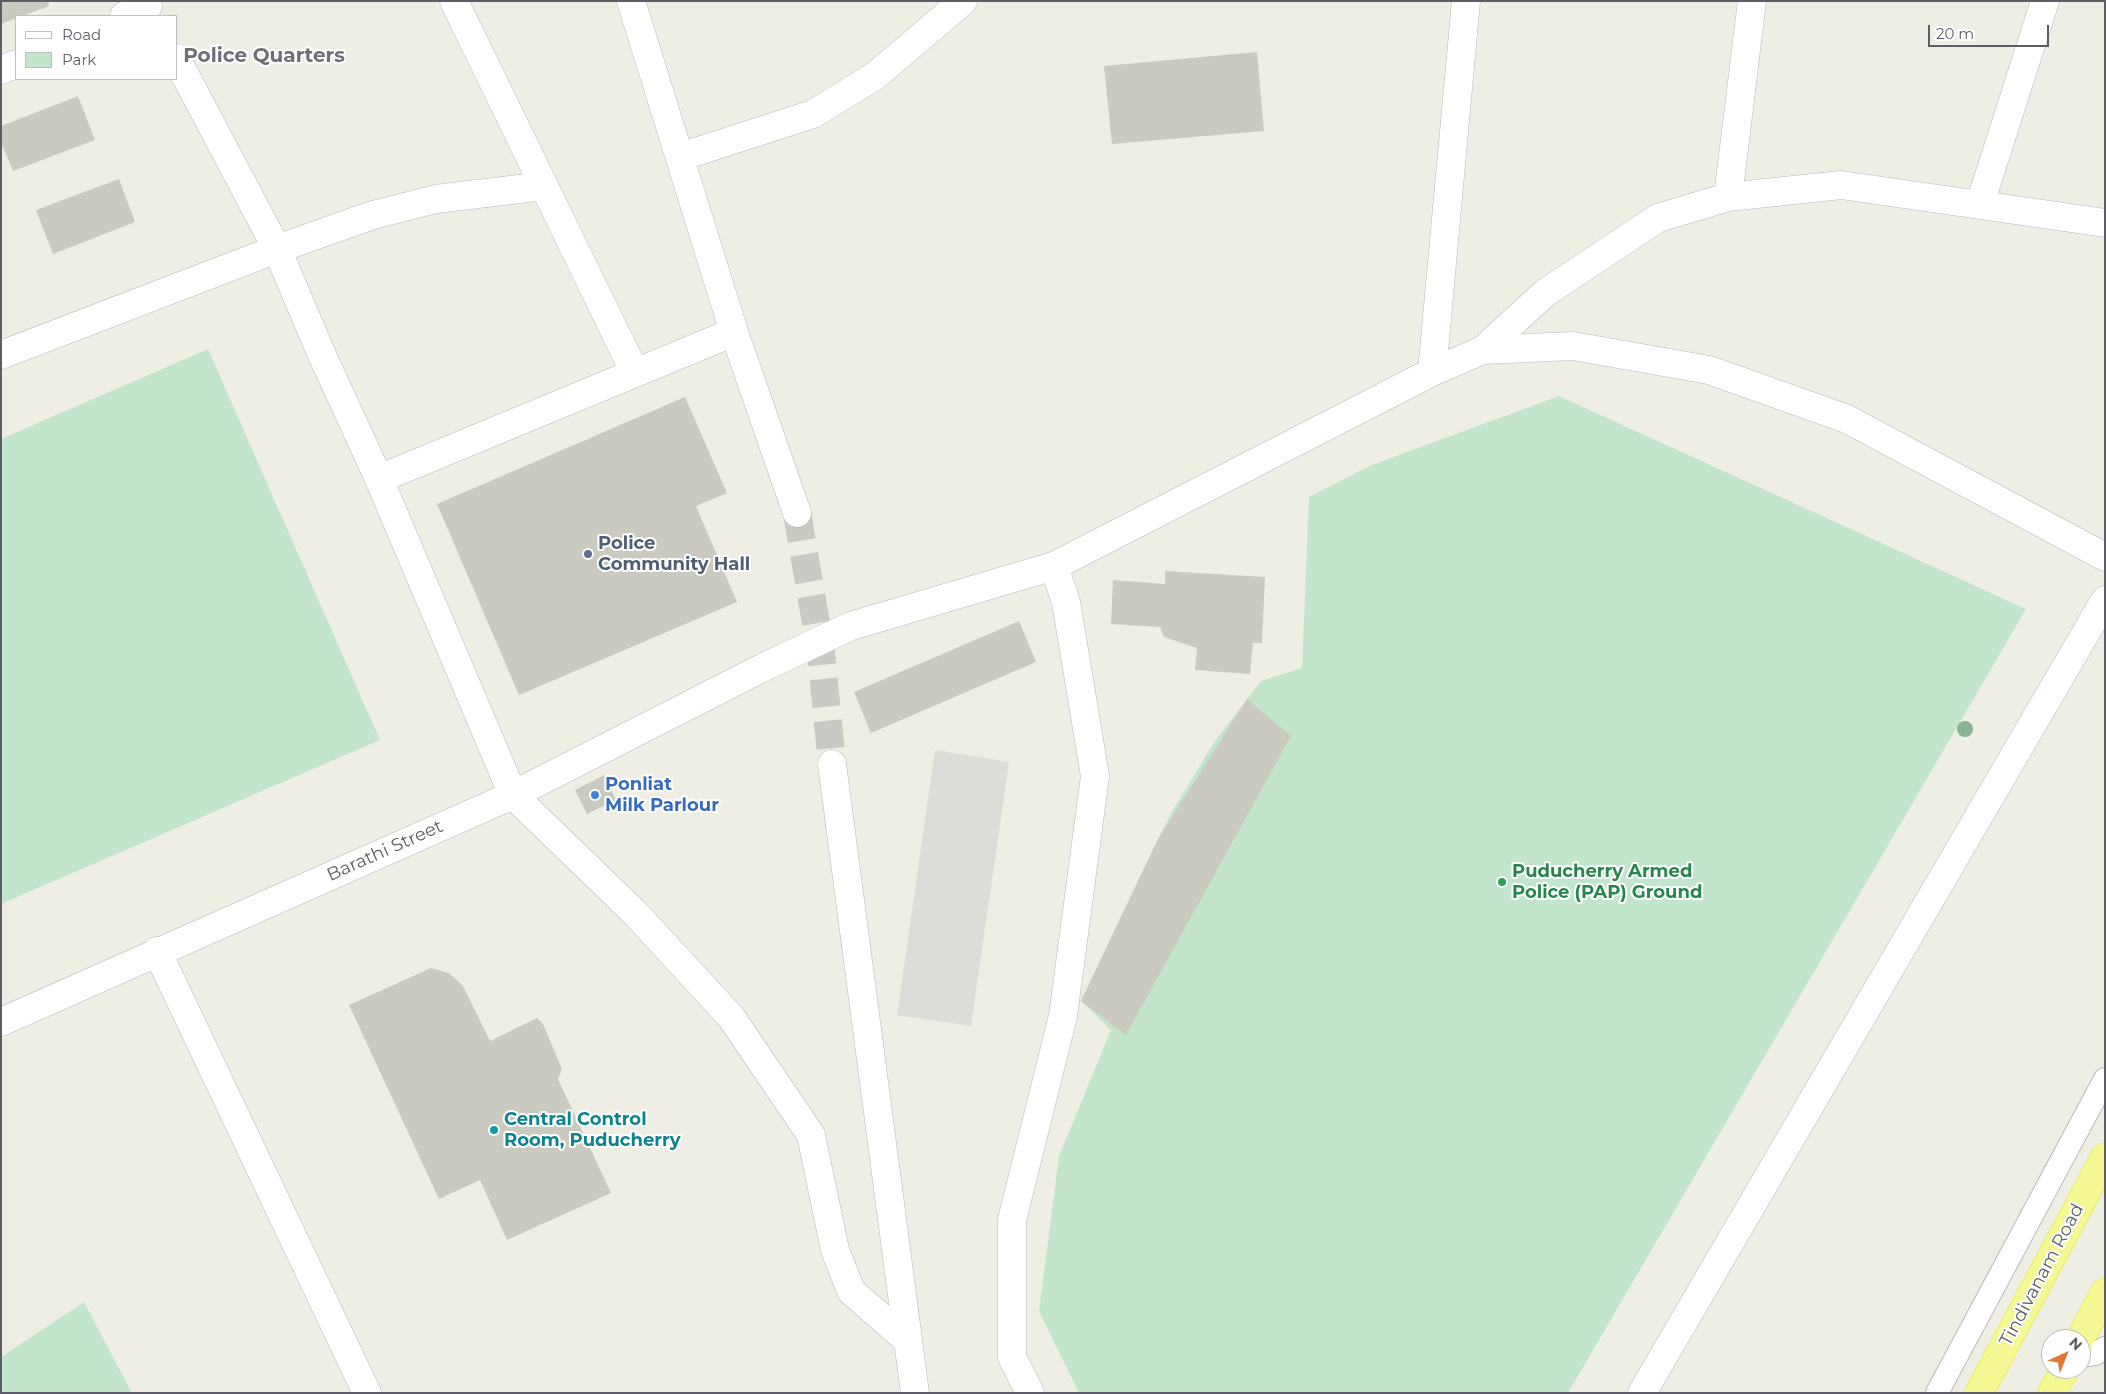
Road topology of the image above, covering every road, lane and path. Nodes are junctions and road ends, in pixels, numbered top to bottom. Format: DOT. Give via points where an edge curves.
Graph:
graph roads {
  1 [pos="454,1"];
  2 [pos="631,1"];
  3 [pos="962,1"];
  4 [pos="1466,1"];
  5 [pos="1752,1"];
  6 [pos="2046,1"];
  7 [pos="178,62"];
  8 [pos="15,64"];
  9 [pos="1,70"];
  10 [pos="680,157"];
  11 [pos="544,186"];
  12 [pos="1728,197"];
  13 [pos="1980,204"];
  14 [pos="2105,223"];
  15 [pos="277,249"];
  16 [pos="734,332"];
  17 [pos="1483,350"];
  18 [pos="1,355"];
  19 [pos="1432,372"];
  20 [pos="635,373"];
  21 [pos="379,479"];
  22 [pos="797,513"];
  23 [pos="2105,557"];
  24 [pos="1054,566"];
  25 [pos="2105,600"];
  26 [pos="832,764"];
  27 [pos="513,795"];
  28 [pos="158,951"];
  29 [pos="1,1022"];
  30 [pos="2105,1079"];
  31 [pos="2105,1157"];
  32 [pos="2105,1292"];
  33 [pos="2085,1329"];
  34 [pos="906,1339"];
  35 [pos="2105,1348"];
  36 [pos="2091,1354"];
  37 [pos="2060,1379"];
  38 [pos="367,1393"];
  39 [pos="914,1393"];
  40 [pos="1030,1393"];
  41 [pos="1642,1393"];
  42 [pos="1937,1393"];
  43 [pos="1979,1393"];
  44 [pos="2052,1393"];
  1 -- 11 [label="street"];
  2 -- 10 [label="street"];
  3 -- 10 [label="street" via="875,76 813,114"];
  4 -- 19 [label="street"];
  5 -- 12 [label="street"];
  6 -- 13 [label="street"];
  7 -- 15 [label="street"];
  8 -- 9 [label="street"];
  10 -- 16 [label="street"];
  11 -- 15 [label="street" via="436,199 373,215"];
  11 -- 20 [label="street"];
  12 -- 13 [label="street" via="1841,185"];
  12 -- 17 [label="street" via="1658,218 1545,293"];
  13 -- 14 [label="street"];
  15 -- 18 [label="street"];
  15 -- 21 [label="street"];
  16 -- 20 [label="street"];
  16 -- 22 [label="street"];
  17 -- 19 [label="street, Barathi Street"];
  17 -- 23 [label="street" via="1573,346 1709,370 1847,419"];
  19 -- 24 [label="street, Barathi Street"];
  20 -- 21 [label="street"];
  21 -- 27 [label="street"];
  24 -- 27 [label="street, Barathi Street" via="851,626"];
  24 -- 40 [label="street" via="1066,602 1095,776 1063,1016 1012,1220 1012,1357"];
  25 -- 41 [label="street"];
  26 -- 34 [label="street"];
  27 -- 28 [label="street, Barathi Street"];
  27 -- 34 [label="street" via="635,913 731,1017 811,1135 835,1250 851,1291"];
  28 -- 29 [label="street, Barathi Street"];
  28 -- 38 [label="street"];
  30 -- 42 [label="lane"];
  31 -- 43 [label="highway, Tindivanam Road"];
  32 -- 33 [label="highway"];
  34 -- 39 [label="street"];
  35 -- 36 [label="lane"];
  37 -- 44 [label="highway"];
}
